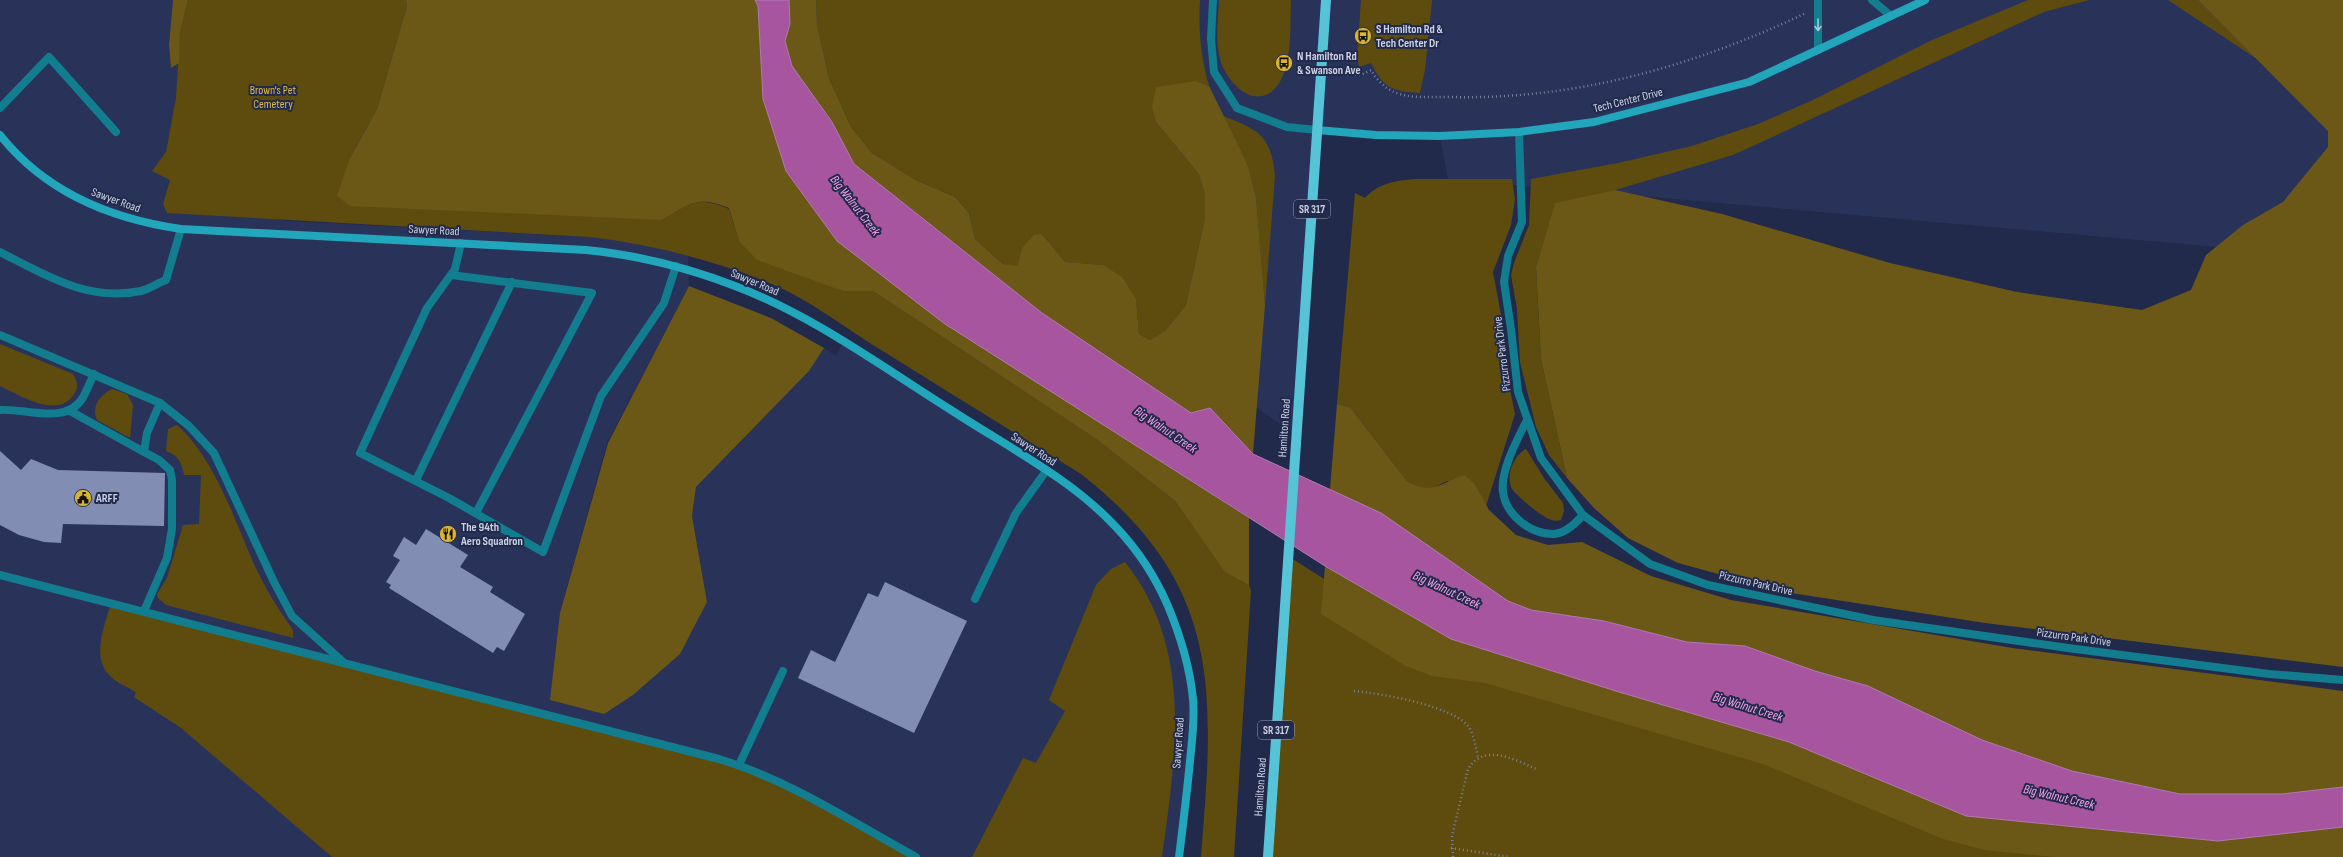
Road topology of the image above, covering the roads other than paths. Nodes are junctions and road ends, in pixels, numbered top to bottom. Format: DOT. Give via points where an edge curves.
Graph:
graph roads {
  1 [pos="1213,0"];
  2 [pos="1326,0"];
  3 [pos="1872,0"];
  4 [pos="1925,0"];
  5 [pos="1818,4"];
  6 [pos="1891,16"];
  7 [pos="1818,50"];
  8 [pos="0,108"];
  9 [pos="1317,130"];
  10 [pos="116,132"];
  11 [pos="1519,132"];
  12 [pos="0,135"];
  13 [pos="181,229"];
  14 [pos="461,243"];
  15 [pos="0,252"];
  16 [pos="676,266"];
  17 [pos="451,275"];
  18 [pos="512,282"];
  19 [pos="0,335"];
  20 [pos="94,374"];
  21 [pos="160,403"];
  22 [pos="0,410"];
  23 [pos="70,411"];
  24 [pos="1527,420"];
  25 [pos="144,452"];
  26 [pos="1046,471"];
  27 [pos="416,480"];
  28 [pos="476,513"];
  29 [pos="1583,515"];
  30 [pos="0,574"];
  31 [pos="975,599"];
  32 [pos="144,611"];
  33 [pos="344,662"];
  34 [pos="784,671"];
  35 [pos="2343,680"];
  36 [pos="739,765"];
  37 [pos="916,857"];
  38 [pos="1179,857"];
  39 [pos="1268,857"];
  1 -- 9 [label="street" via="1214,72 1236,108 1287,127"];
  2 -- 9 [label="main road, Hamilton Road / SR 317"];
  3 -- 6 [label="street"];
  4 -- 6 [label="street, Tech Center Drive"];
  5 -- 7 [label="street, one-way"];
  6 -- 7 [label="street, Tech Center Drive"];
  7 -- 11 [label="street, Tech Center Drive" via="1749,82 1594,122"];
  8 -- 10 [label="street" via="49,57"];
  9 -- 11 [label="street, Tech Center Drive" via="1390,136"];
  9 -- 39 [label="main road, Hamilton Road / SR 317"];
  11 -- 24 [label="street, Pizzurro Park Drive" via="1522,222 1508,256 1504,282 1518,392"];
  12 -- 13 [label="street, Sawyer Road" via="37,173 82,200 130,220"];
  13 -- 14 [label="street, Sawyer Road"];
  13 -- 15 [label="street" via="166,280 142,291 106,295 63,284"];
  14 -- 16 [label="street, Sawyer Road" via="629,254"];
  14 -- 17 [label="street" via="455,269"];
  16 -- 26 [label="street, Sawyer Road" via="735,286 797,315"];
  16 -- 28 [label="street" via="664,303 601,396 544,552"];
  17 -- 18 [label="street"];
  17 -- 27 [label="street" via="428,308 360,453"];
  18 -- 27 [label="street"];
  18 -- 28 [label="street" via="592,293"];
  19 -- 20 [label="street"];
  20 -- 21 [label="street"];
  20 -- 23 [label="street" via="81,400"];
  21 -- 25 [label="street" via="147,433"];
  21 -- 33 [label="street" via="189,426 214,453 292,616"];
  22 -- 23 [label="street" via="53,414"];
  23 -- 25 [label="street"];
  24 -- 29 [label="street, Pizzurro Park Drive" via="1541,458"];
  24 -- 29 [label="street" via="1515,444 1502,492 1511,512 1528,528 1553,534 1572,527"];
  25 -- 32 [label="street" via="170,470 172,487 172,529 167,558"];
  26 -- 31 [label="street" via="1016,513"];
  26 -- 38 [label="street, Sawyer Road" via="1090,502 1116,526 1136,552 1168,605 1178,633 1187,662 1193,700 1191,747"];
  27 -- 28 [label="street"];
  29 -- 35 [label="street, Pizzurro Park Drive" via="1650,564 1708,585 1751,595 1929,629 2269,674"];
  30 -- 32 [label="street"];
  32 -- 33 [label="street"];
  33 -- 36 [label="street"];
  34 -- 36 [label="street"];
  36 -- 37 [label="street" via="781,783"];
}
